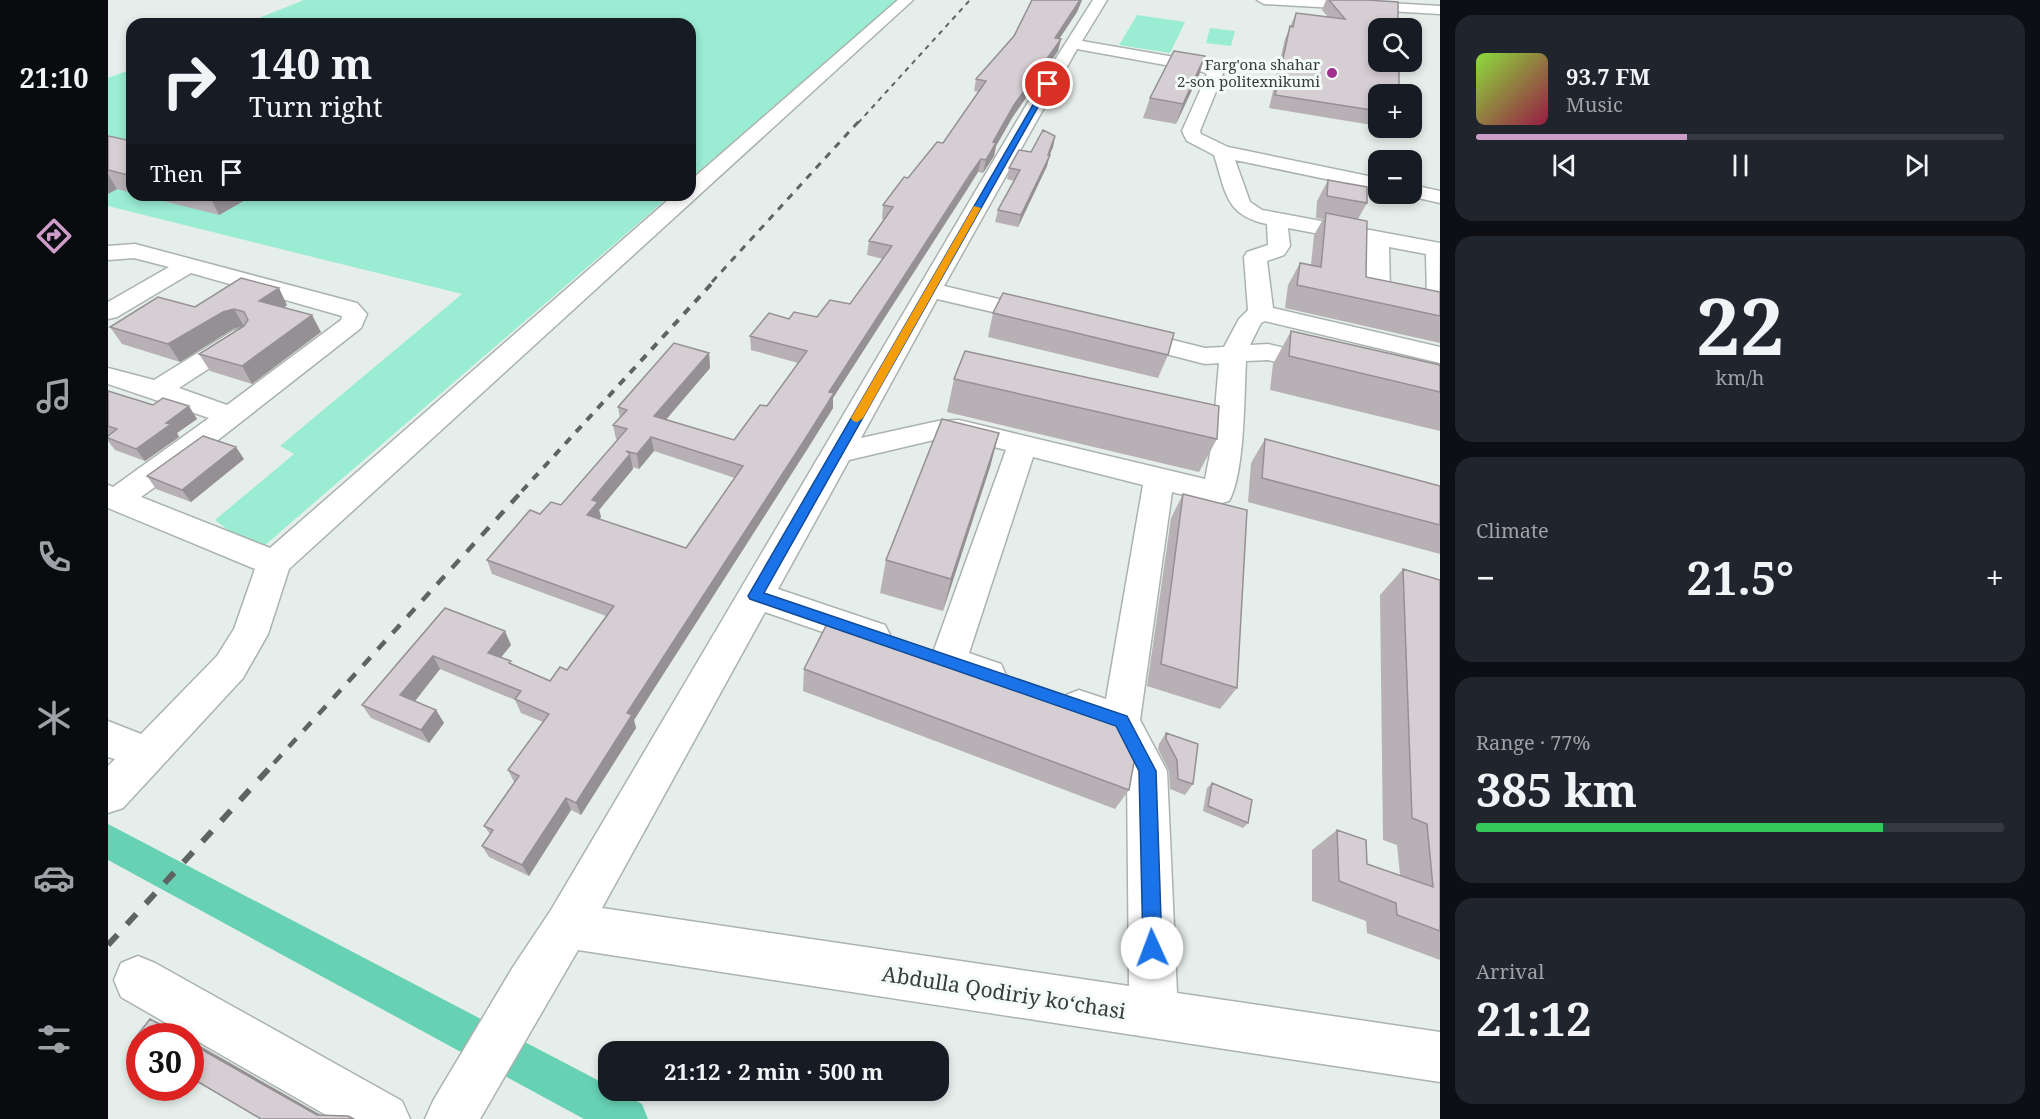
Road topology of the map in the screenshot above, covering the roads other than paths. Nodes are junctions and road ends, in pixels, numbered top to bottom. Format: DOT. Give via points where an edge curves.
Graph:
graph roads {
  1 [pos="906,0"];
  2 [pos="1100,0"];
  3 [pos="1264,0"];
  4 [pos="1440,10"];
  5 [pos="1072,44"];
  6 [pos="1222,152"];
  7 [pos="1368,182"];
  8 [pos="696,187"];
  9 [pos="1422,193"];
  10 [pos="1440,197"];
  11 [pos="679,201"];
  12 [pos="1277,219"];
  13 [pos="1378,238"];
  14 [pos="1438,250"];
  15 [pos="108,253"];
  16 [pos="189,266"];
  17 [pos="930,290"];
  18 [pos="108,312"];
  19 [pos="1260,313"];
  20 [pos="1063,321"];
  21 [pos="1107,332"];
  22 [pos="243,336"];
  23 [pos="1233,354"];
  24 [pos="1440,355"];
  25 [pos="1348,372"];
  26 [pos="108,376"];
  27 [pos="158,390"];
  28 [pos="231,416"];
  29 [pos="1022,445"];
  30 [pos="837,453"];
  31 [pos="1159,478"];
  32 [pos="112,498"];
  33 [pos="274,563"];
  34 [pos="755,596"];
  35 [pos="948,661"];
  36 [pos="1013,684"];
  37 [pos="1045,695"];
  38 [pos="1121,721"];
  39 [pos="108,739"];
  40 [pos="147,754"];
  41 [pos="108,794"];
  42 [pos="567,926"];
  43 [pos="138,980"];
  44 [pos="1154,1014"];
  45 [pos="1440,1057"];
  46 [pos="452,1116"];
  47 [pos="384,1119"];
  1 -- 8 [label="street"];
  2 -- 5 [label="street"];
  3 -- 4 [label="street"];
  5 -- 6 [label="street" via="1209,68 1215,74 1191,131 1194,137"];
  5 -- 17 [label="street"];
  6 -- 7 [label="street"];
  6 -- 12 [label="street" via="1241,204 1255,215"];
  9 -- 10 [label="street"];
  11 -- 33 [label="street"];
  12 -- 13 [label="street"];
  12 -- 19 [label="street" via="1279,246 1255,257"];
  13 -- 14 [label="street"];
  13 -- 14 [label="street" via="1378,297 1439,310"];
  15 -- 16 [label="street" via="135,251"];
  16 -- 18 [label="street"];
  16 -- 28 [label="street" via="348,308 355,314 352,323"];
  17 -- 20 [label="street"];
  17 -- 30 [label="street"];
  19 -- 23 [label="street" via="1251,319"];
  19 -- 24 [label="street"];
  21 -- 23 [label="street" via="1205,356"];
  22 -- 27 [label="street"];
  23 -- 25 [label="street" via="1268,352"];
  23 -- 31 [label="street" via="1239,447 1218,493"];
  26 -- 27 [label="street"];
  27 -- 28 [label="street"];
  28 -- 32 [label="street"];
  29 -- 30 [label="street" via="959,429 938,430"];
  29 -- 31 [label="street"];
  29 -- 35 [label="street"];
  30 -- 34 [label="street"];
  31 -- 38 [label="street"];
  32 -- 33 [label="street"];
  33 -- 40 [label="street" via="250,634 230,667"];
  34 -- 35 [label="street"];
  34 -- 42 [label="street"];
  35 -- 36 [label="street"];
  37 -- 38 [label="street"];
  38 -- 44 [label="street" via="1147,771"];
  39 -- 40 [label="street"];
  40 -- 41 [label="street"];
  42 -- 44 [label="street, Abdulla Qodiriy koʻchasi"];
  42 -- 46 [label="street"];
  43 -- 47 [label="street"];
  44 -- 45 [label="street, Abdulla Qodiriy koʻchasi"];
}
